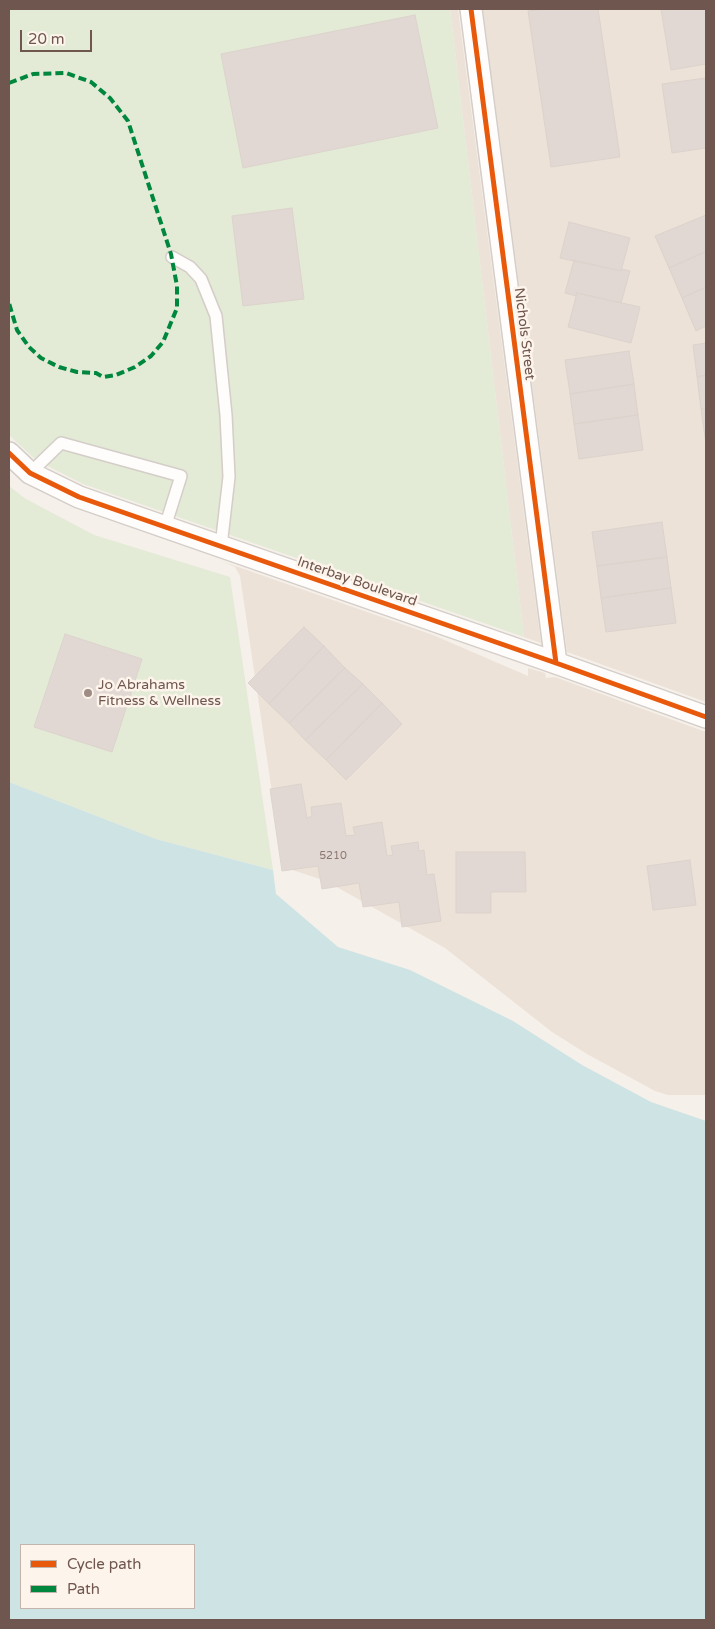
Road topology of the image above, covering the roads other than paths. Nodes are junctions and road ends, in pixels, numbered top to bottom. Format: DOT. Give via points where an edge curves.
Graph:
graph roads {
  1 [pos="470,9"];
  2 [pos="172,257"];
  3 [pos="9,453"];
  4 [pos="30,473"];
  5 [pos="165,527"];
  6 [pos="221,546"];
  7 [pos="556,663"];
  8 [pos="706,717"];
  1 -- 7 [label="street, Nichols Street"];
  2 -- 6 [label="lane" via="190,267 201,279 216,316 229,477"];
  3 -- 4 [label="street, Interbay Boulevard"];
  4 -- 5 [label="street, Interbay Boulevard" via="78,497"];
  4 -- 5 [label="lane" via="61,443 181,476"];
  5 -- 6 [label="street, Interbay Boulevard"];
  6 -- 7 [label="street, Interbay Boulevard"];
  7 -- 8 [label="street, Interbay Boulevard"];
}
